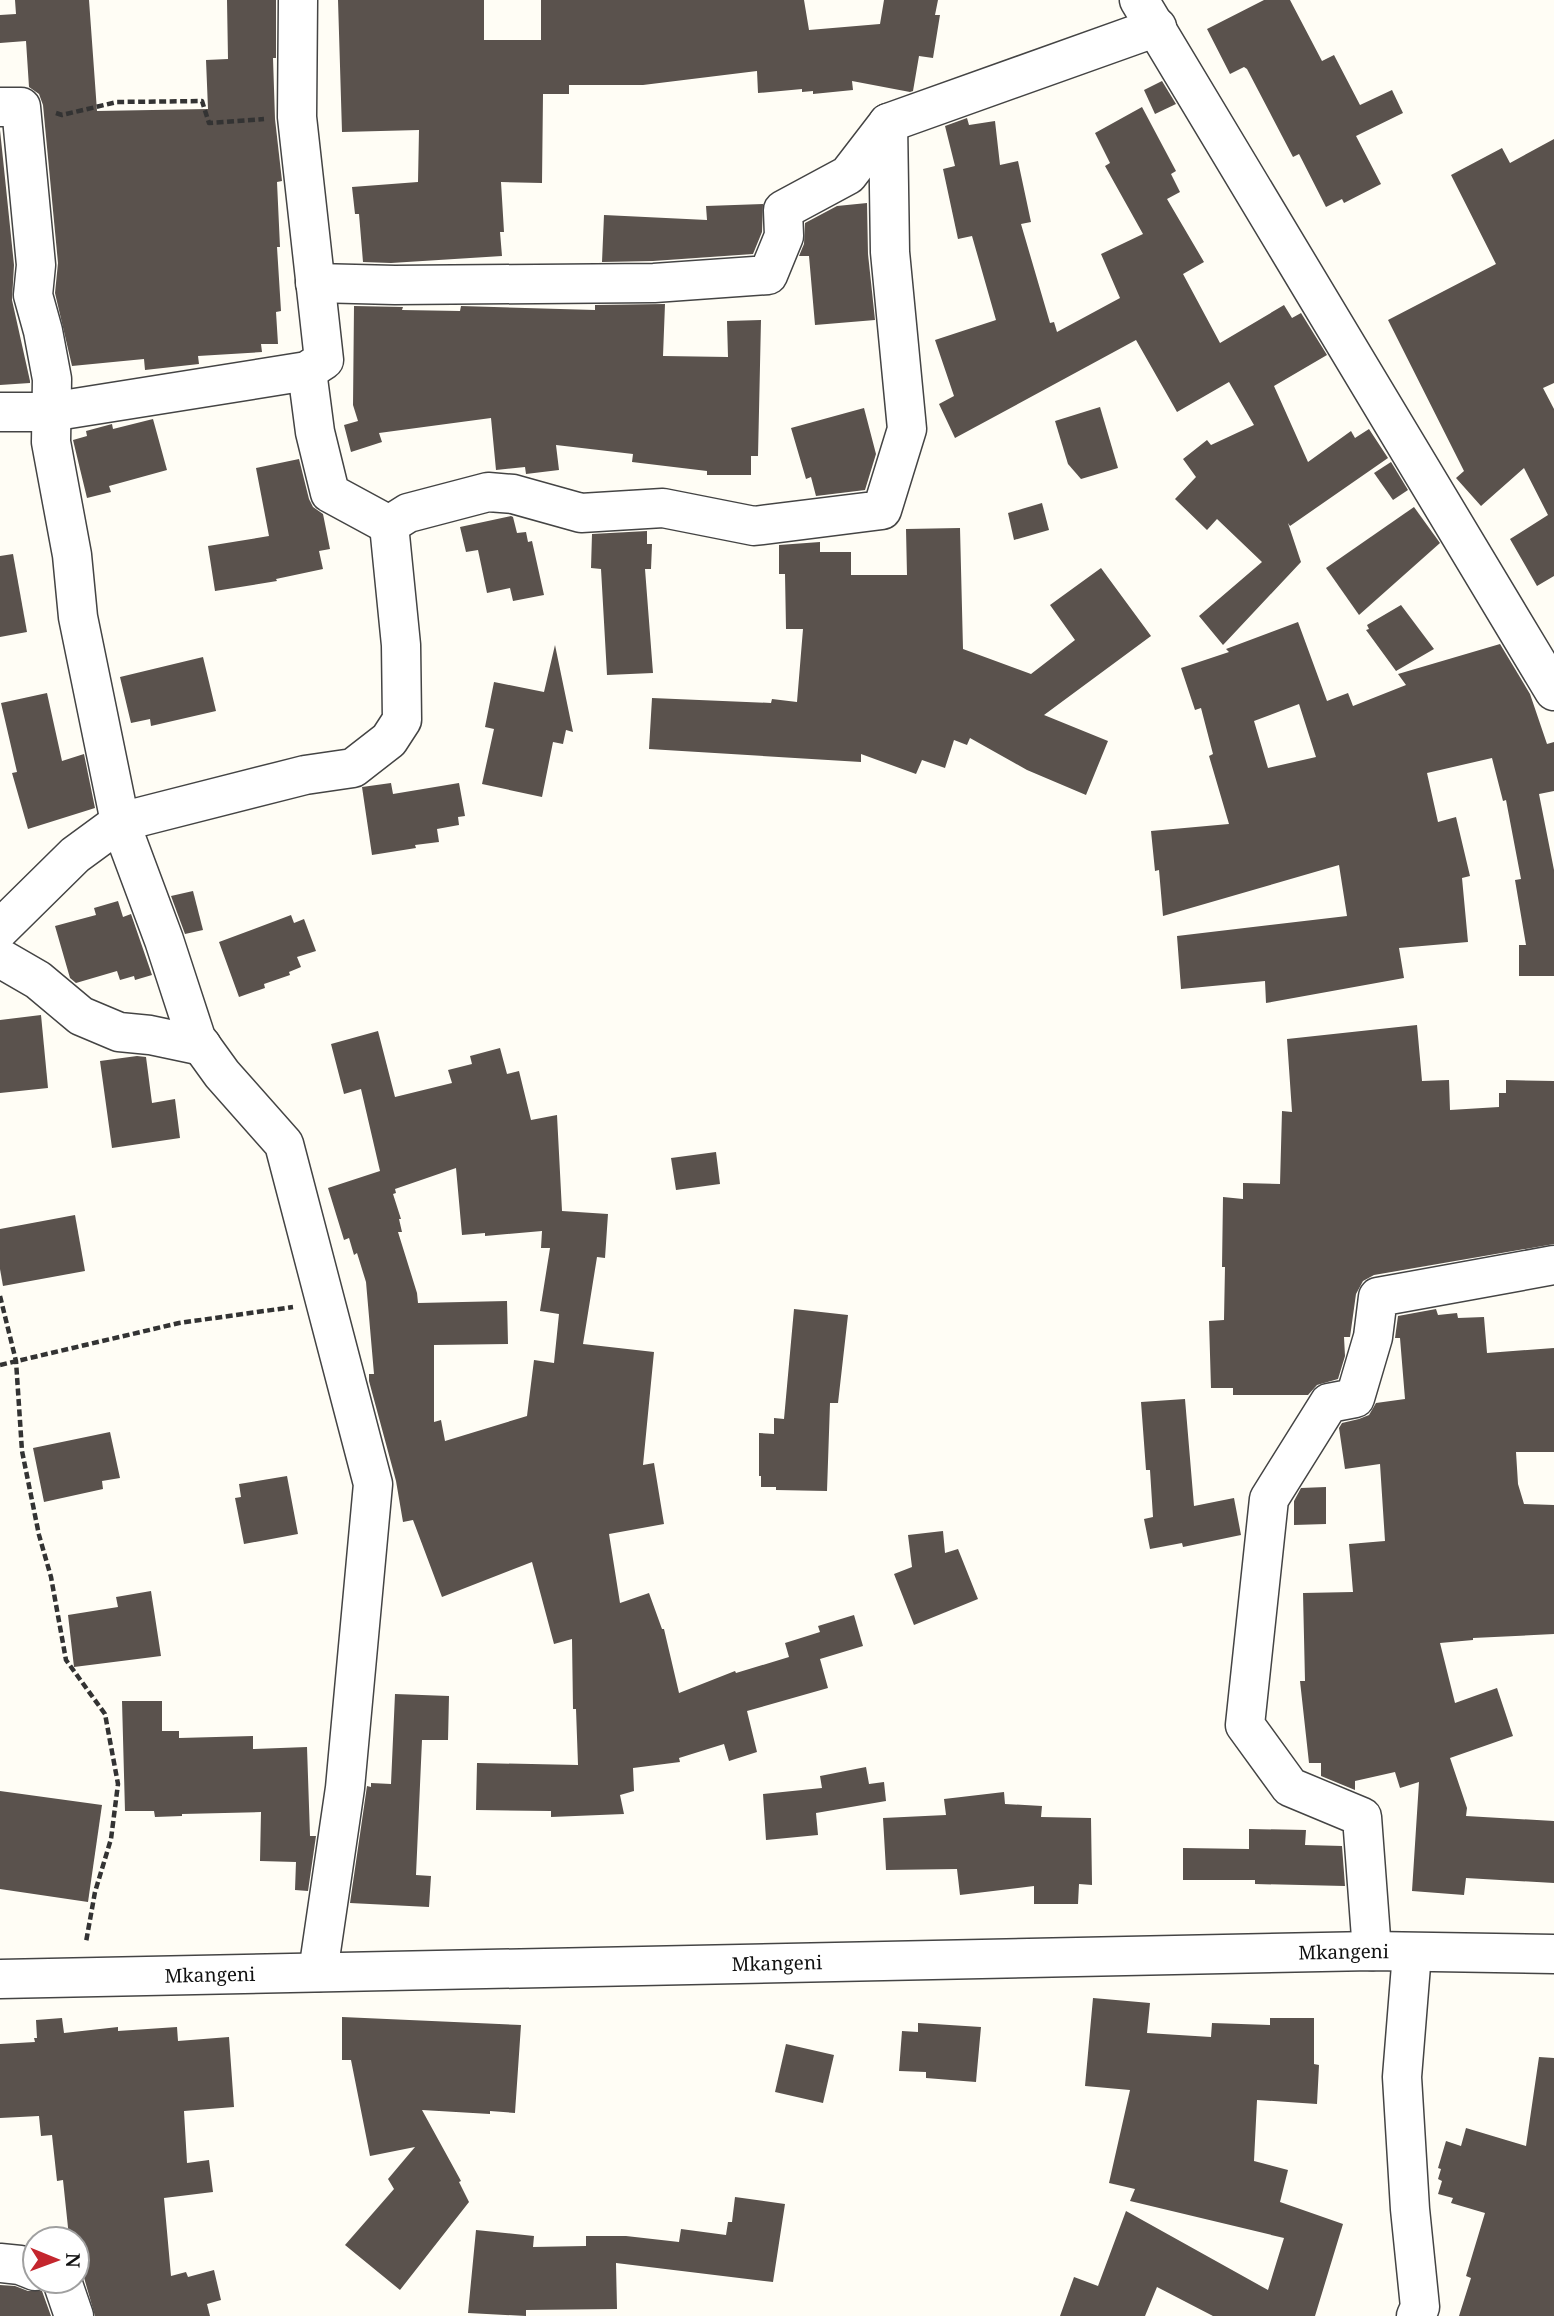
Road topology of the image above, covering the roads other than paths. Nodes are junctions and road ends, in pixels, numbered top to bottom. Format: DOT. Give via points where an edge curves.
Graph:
graph roads {
  1 [pos="298,0"];
  2 [pos="1148,13"];
  3 [pos="10,107"];
  4 [pos="888,123"];
  5 [pos="315,283"];
  6 [pos="307,371"];
  7 [pos="0,412"];
  8 [pos="50,412"];
  9 [pos="389,525"];
  10 [pos="1554,691"];
  11 [pos="120,822"];
  12 [pos="0,929"];
  13 [pos="0,958"];
  14 [pos="202,1046"];
  15 [pos="1554,1265"];
  16 [pos="1372,1951"];
  17 [pos="1412,1953"];
  18 [pos="1554,1954"];
  19 [pos="318,1972"];
  20 [pos="0,1979"];
  21 [pos="0,2263"];
  22 [pos="21,2265"];
  23 [pos="67,2295"];
  24 [pos="75,2316"];
  25 [pos="1416,2316"];
  1 -- 5 [label="street" via="297,117"];
  2 -- 4 [label="street"];
  2 -- 10 [label="street"];
  3 -- 8 [label="street" via="36,265 33,295 52,379"];
  4 -- 5 [label="street" via="848,175 783,210 784,236 768,275 654,283"];
  4 -- 9 [label="street" via="890,252 906,429 882,510 754,526 663,508 581,513 513,494 488,492 408,513"];
  5 -- 6 [label="street" via="324,360"];
  6 -- 8 [label="street"];
  6 -- 9 [label="street" via="330,493"];
  7 -- 8 [label="street"];
  8 -- 11 [label="street" via="78,617"];
  9 -- 11 [label="street" via="401,645 402,720 389,740 353,768 304,775"];
  11 -- 12 [label="street" via="75,855"];
  11 -- 14 [label="street"];
  13 -- 14 [label="street" via="38,980 81,1016 119,1032"];
  14 -- 19 [label="street" via="285,1144 373,1483 345,1788"];
  15 -- 16 [label="street" via="1378,1297 1373,1337 1354,1398 1329,1403 1269,1499 1245,1725 1290,1787 1362,1816"];
  16 -- 17 [label="street, Mkangeni"];
  16 -- 19 [label="street, Mkangeni"];
  17 -- 18 [label="street, Mkangeni"];
  17 -- 25 [label="street" via="1402,2077 1420,2307"];
  19 -- 20 [label="street, Mkangeni"];
  21 -- 22 [label="street"];
  23 -- 24 [label="street"];
}
